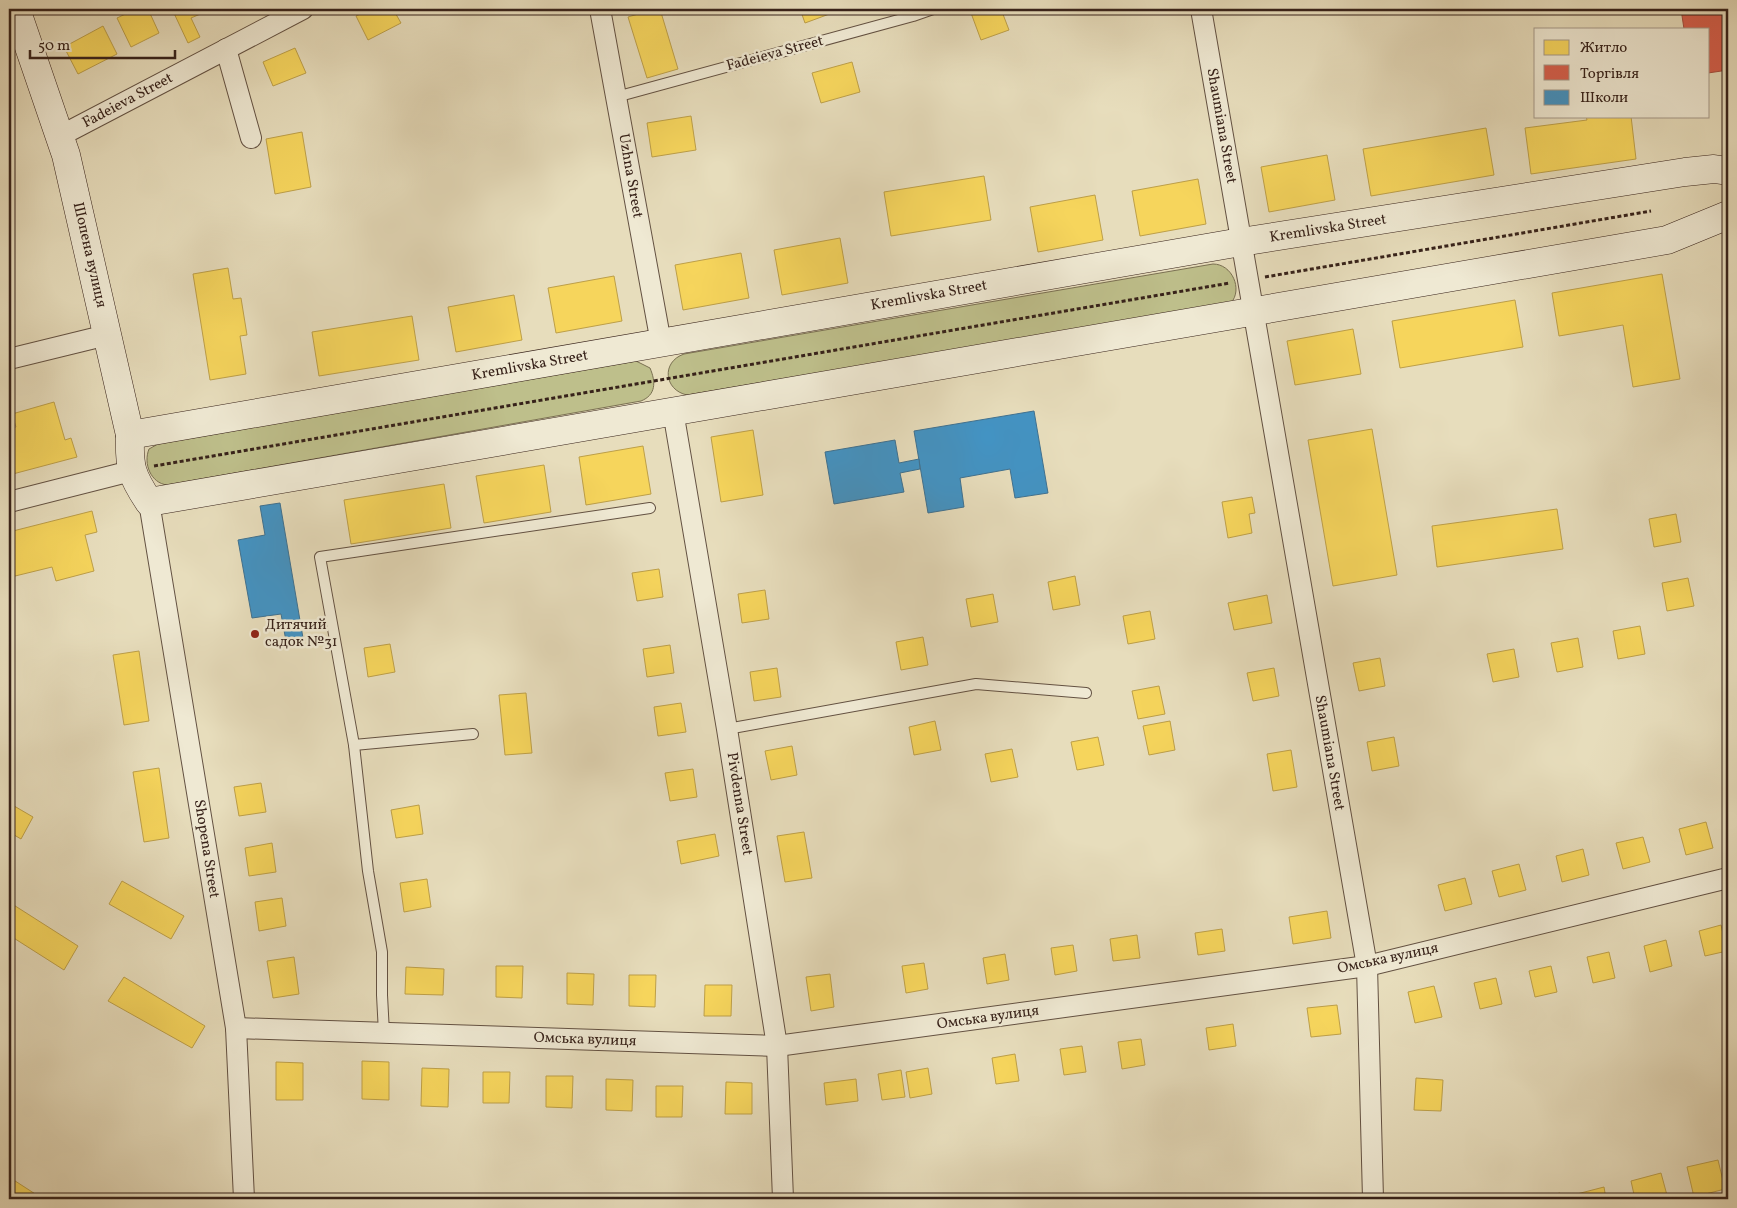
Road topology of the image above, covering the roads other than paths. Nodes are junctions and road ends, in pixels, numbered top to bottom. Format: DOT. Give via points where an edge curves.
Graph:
graph roads {
  1 [pos="16,9"];
  2 [pos="303,9"];
  3 [pos="600,9"];
  4 [pos="933,9"];
  5 [pos="1201,9"];
  6 [pos="226,49"];
  7 [pos="616,98"];
  8 [pos="60,136"];
  9 [pos="251,138"];
  10 [pos="1728,171"];
  11 [pos="1728,215"];
  12 [pos="1241,242"];
  13 [pos="1252,311"];
  14 [pos="107,335"];
  15 [pos="661,343"];
  16 [pos="9,359"];
  17 [pos="673,411"];
  18 [pos="130,435"];
  19 [pos="131,471"];
  20 [pos="9,502"];
  21 [pos="149,502"];
  22 [pos="650,508"];
  23 [pos="1086,693"];
  24 [pos="727,729"];
  25 [pos="473,734"];
  26 [pos="354,745"];
  27 [pos="1728,878"];
  28 [pos="1367,966"];
  29 [pos="236,1028"];
  30 [pos="384,1033"];
  31 [pos="777,1046"];
  32 [pos="244,1199"];
  33 [pos="783,1199"];
  34 [pos="1373,1199"];
  1 -- 8 [label="street, Шопена вулиця"];
  2 -- 6 [label="street, Fadeieva Street"];
  3 -- 7 [label="street, Uzhna Street"];
  4 -- 7 [label="lane, Fadeieva Street"];
  5 -- 12 [label="street, Shaumiana Street"];
  6 -- 8 [label="street, Fadeieva Street"];
  6 -- 9 [label="street"];
  7 -- 15 [label="street, Uzhna Street"];
  8 -- 14 [label="street, Шопена вулиця"];
  10 -- 12 [label="street, Kremlivska Street" via="1685,172"];
  11 -- 13 [label="street" via="1667,240"];
  12 -- 13 [label="street, Shaumiana Street"];
  12 -- 15 [label="street, Kremlivska Street"];
  13 -- 17 [label="street"];
  13 -- 28 [label="street, Shaumiana Street"];
  14 -- 16 [label="street"];
  14 -- 18 [label="street, Шопена вулиця"];
  15 -- 18 [label="street, Kremlivska Street"];
  17 -- 21 [label="street"];
  17 -- 24 [label="street, Pivdenna Street"];
  18 -- 19 [label="street, Шопена вулиця"];
  19 -- 20 [label="street"];
  19 -- 21 [label="street, Шопена вулиця"];
  21 -- 29 [label="street, Shopena Street"];
  22 -- 26 [label="lane" via="320,557"];
  23 -- 24 [label="lane" via="976,684"];
  24 -- 31 [label="street, Pivdenna Street"];
  25 -- 26 [label="lane"];
  26 -- 30 [label="lane" via="368,871 382,952"];
  27 -- 28 [label="street, Омська вулиця"];
  28 -- 31 [label="street, Омська вулиця"];
  28 -- 34 [label="street, Shaumiana Street"];
  29 -- 30 [label="street, Омська вулиця"];
  29 -- 32 [label="street, Shopena Street"];
  30 -- 31 [label="street, Омська вулиця"];
  31 -- 33 [label="street, Pivdenna Street"];
}
